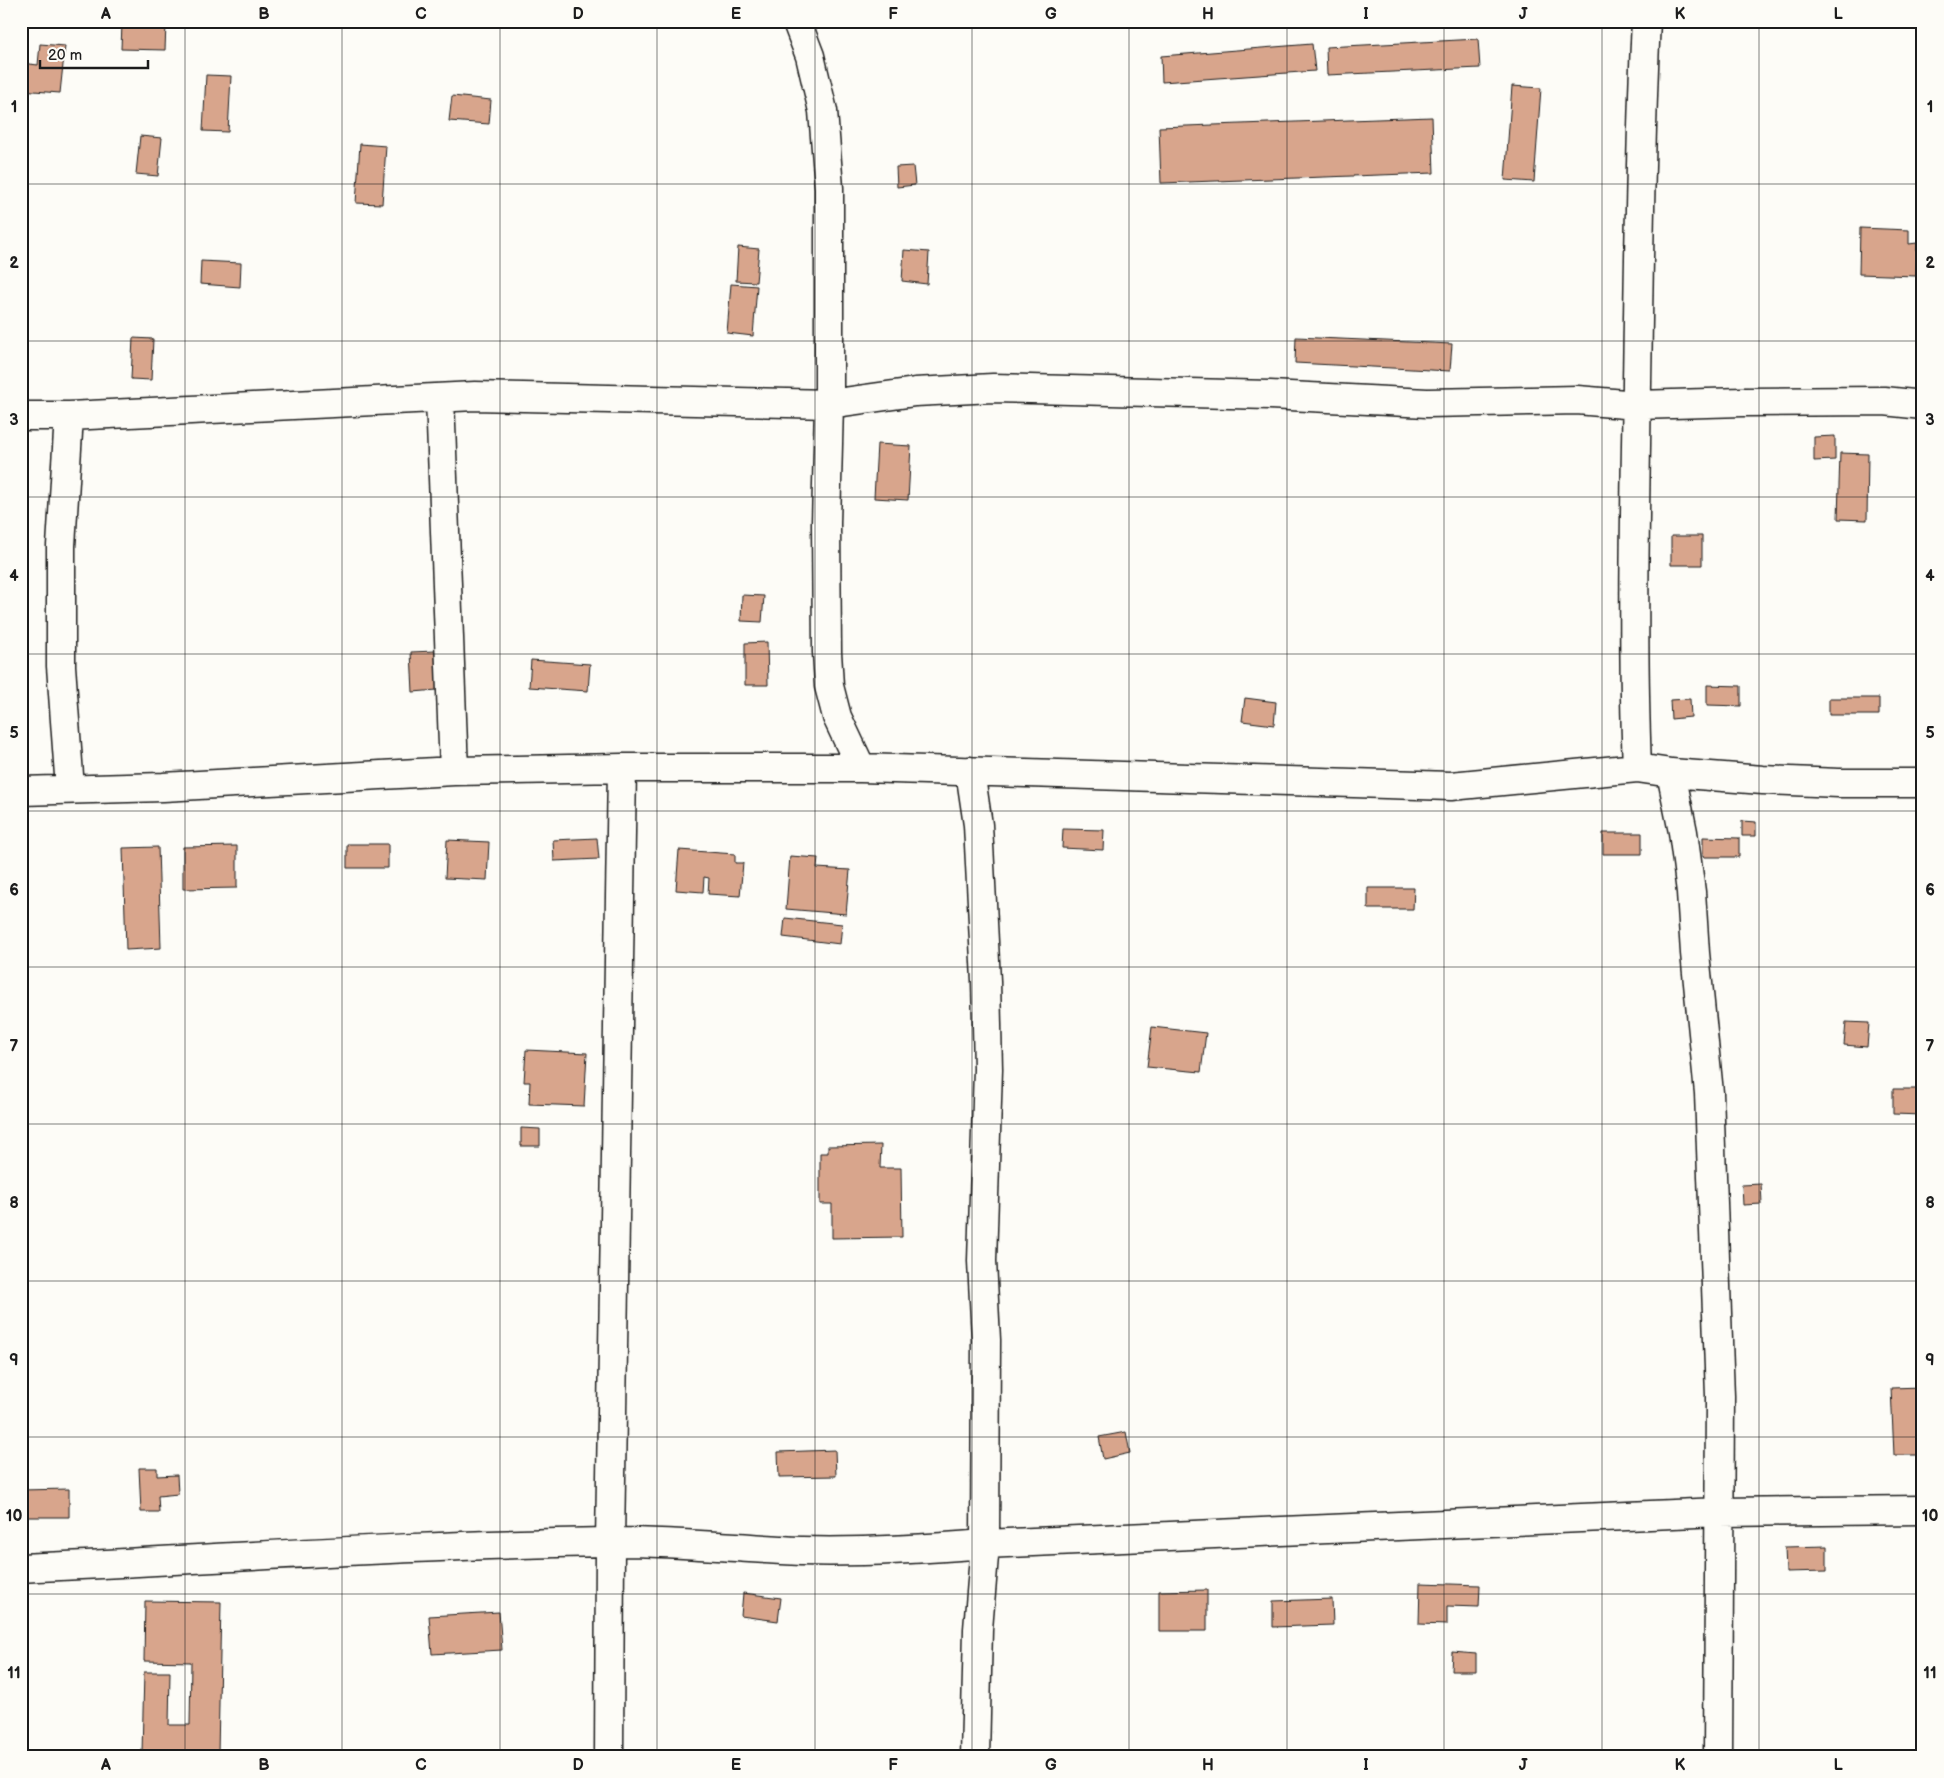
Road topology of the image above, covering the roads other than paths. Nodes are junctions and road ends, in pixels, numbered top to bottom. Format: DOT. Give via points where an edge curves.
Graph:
graph roads {
  1 [pos="793,21"];
  2 [pos="802,21"];
  3 [pos="1646,21"];
  4 [pos="797,22"];
  5 [pos="440,398"];
  6 [pos="829,404"];
  7 [pos="1637,405"];
  8 [pos="1923,405"];
  9 [pos="21,416"];
  10 [pos="69,416"];
  11 [pos="622,768"];
  12 [pos="861,768"];
  13 [pos="1637,768"];
  14 [pos="454,771"];
  15 [pos="970,771"];
  16 [pos="1671,773"];
  17 [pos="1923,783"];
  18 [pos="70,789"];
  19 [pos="21,791"];
  20 [pos="1923,1510"];
  21 [pos="1719,1512"];
  22 [pos="610,1542"];
  23 [pos="985,1544"];
  24 [pos="21,1568"];
  25 [pos="609,1757"];
  26 [pos="975,1757"];
  27 [pos="1718,1757"];
  1 -- 4 [label="street"];
  2 -- 4 [label="street"];
  3 -- 7 [label="street" via="1641,120"];
  4 -- 6 [label="street" via="810,56 823,111 828,188"];
  5 -- 6 [label="street" via="475,396"];
  5 -- 10 [label="street"];
  5 -- 14 [label="street"];
  6 -- 7 [label="street" via="915,392 993,388 1270,395 1427,403 1577,400"];
  6 -- 12 [label="street" via="827,652 837,717"];
  7 -- 8 [label="street" via="1884,401"];
  7 -- 13 [label="street" via="1634,680"];
  9 -- 10 [label="street"];
  10 -- 18 [label="street" via="61,546 61,666"];
  11 -- 12 [label="street"];
  11 -- 14 [label="street"];
  11 -- 22 [label="street"];
  12 -- 15 [label="street"];
  13 -- 15 [label="street" via="1451,786"];
  13 -- 16 [label="street"];
  14 -- 18 [label="street"];
  15 -- 23 [label="street" via="978,825 988,1070 982,1261 986,1340"];
  16 -- 17 [label="street" via="1830,783"];
  16 -- 21 [label="street" via="1683,832 1709,1093 1720,1396"];
  18 -- 19 [label="street"];
  20 -- 21 [label="street"];
  21 -- 23 [label="street"];
  21 -- 27 [label="street"];
  22 -- 23 [label="street" via="802,1551 904,1550"];
  22 -- 24 [label="street" via="431,1547"];
  22 -- 25 [label="street"];
  23 -- 26 [label="street" via="978,1629"];
}
